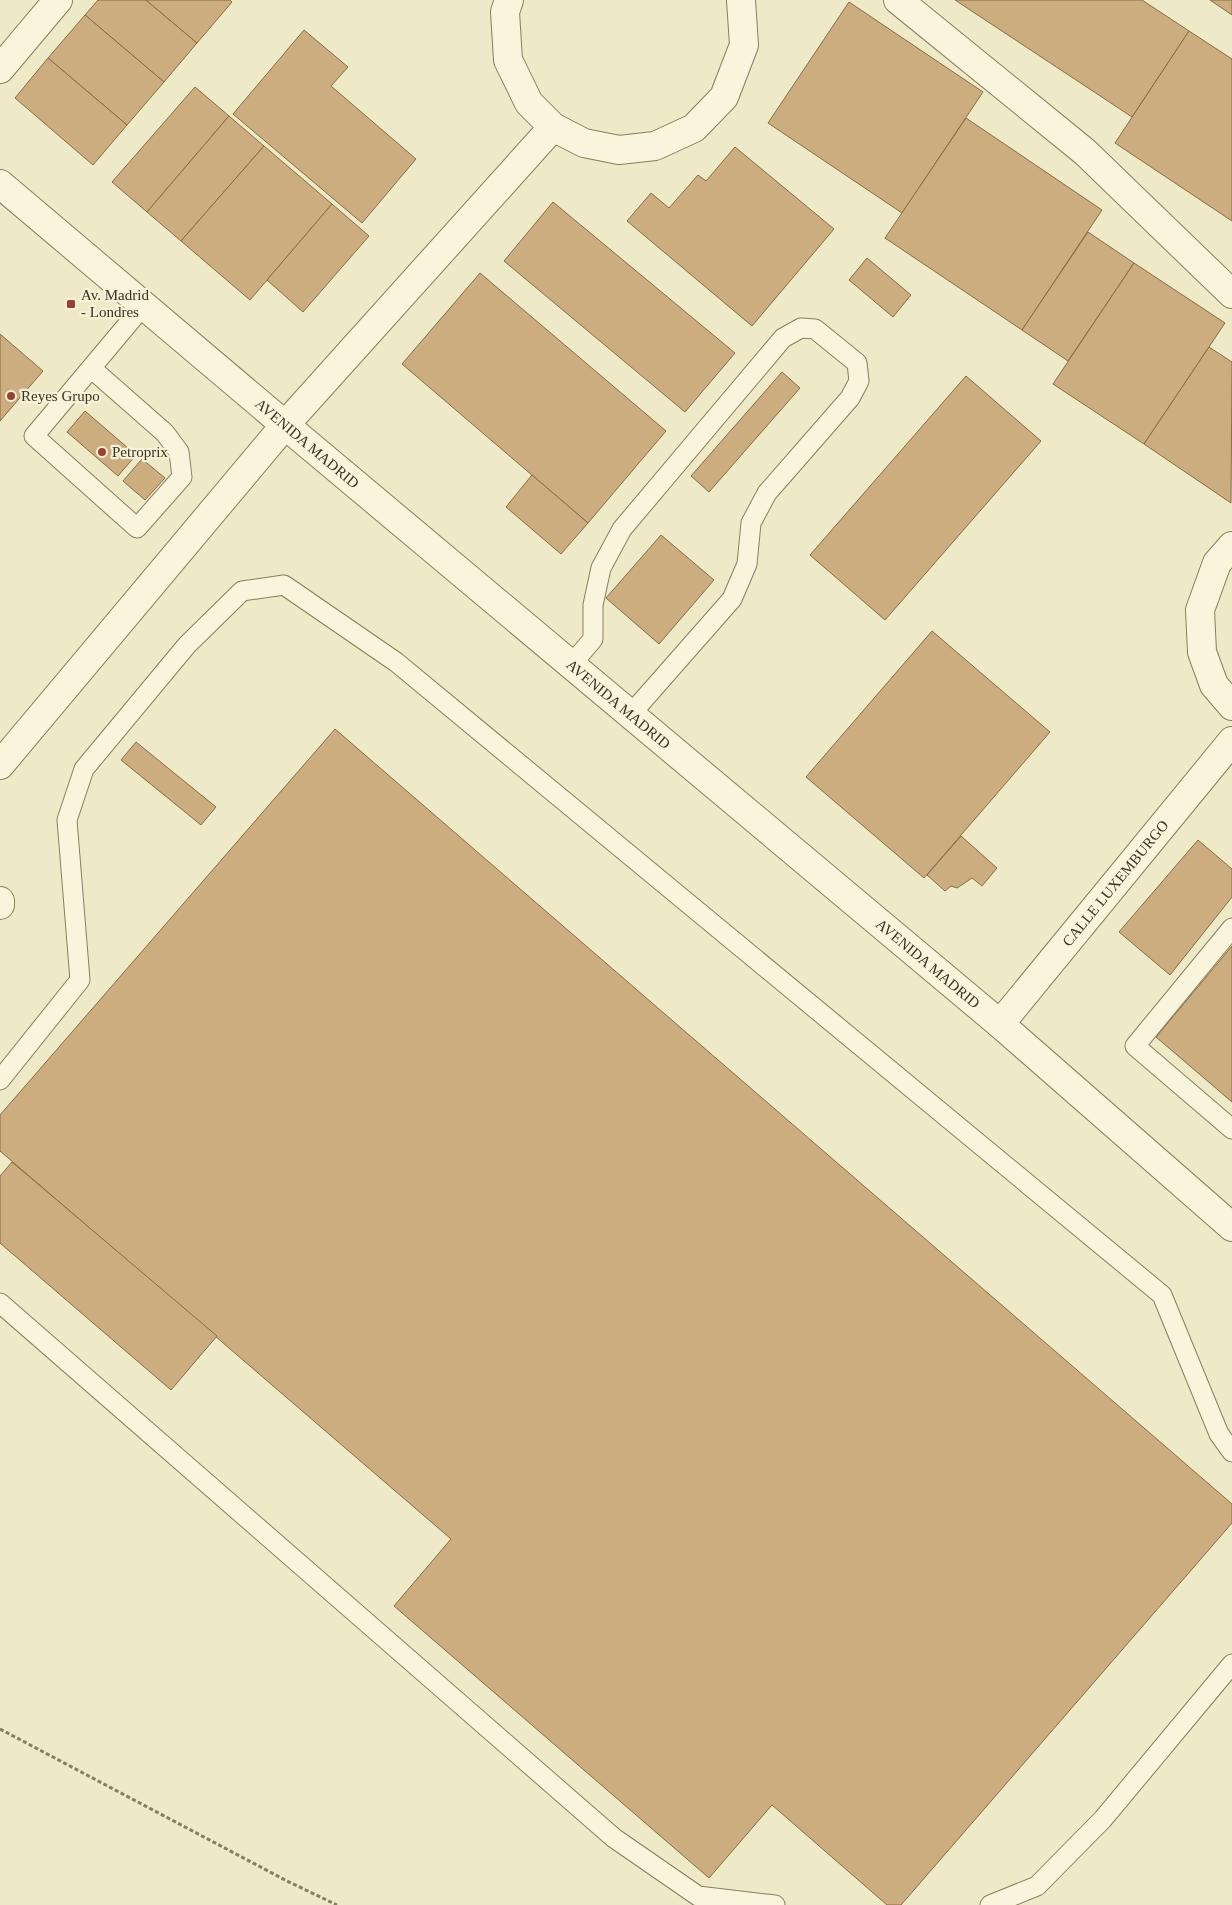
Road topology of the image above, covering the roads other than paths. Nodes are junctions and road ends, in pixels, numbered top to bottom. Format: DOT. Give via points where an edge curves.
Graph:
graph roads {
  1 [pos="58,0"];
  2 [pos="508,0"];
  3 [pos="741,0"];
  4 [pos="898,0"];
  5 [pos="0,69"];
  6 [pos="553,127"];
  7 [pos="0,184"];
  8 [pos="1232,294"];
  9 [pos="143,306"];
  10 [pos="91,368"];
  11 [pos="285,426"];
  12 [pos="1232,546"];
  13 [pos="571,665"];
  14 [pos="1232,706"];
  15 [pos="630,714"];
  16 [pos="1232,741"];
  17 [pos="0,765"];
  18 [pos="1232,928"];
  19 [pos="1000,1024"];
  20 [pos="0,1080"];
  21 [pos="1232,1129"];
  22 [pos="1232,1227"];
  23 [pos="0,1303"];
  24 [pos="1232,1452"];
  25 [pos="1232,1664"];
  26 [pos="775,1905"];
  27 [pos="990,1905"];
  1 -- 5 [label="street"];
  2 -- 6 [label="street" via="505,12 508,60 529,103"];
  3 -- 6 [label="street" via="744,45 724,96 694,128 655,146 619,150 584,143"];
  4 -- 8 [label="street" via="1084,152"];
  6 -- 11 [label="street"];
  7 -- 9 [label="street, AVENIDA MADRID"];
  9 -- 10 [label="lane"];
  9 -- 11 [label="street, AVENIDA MADRID"];
  10 -- 10 [label="lane" via="34,436 137,528 182,477 179,452 165,433"];
  11 -- 13 [label="street, AVENIDA MADRID"];
  11 -- 17 [label="street"];
  12 -- 14 [label="street" via="1217,563 1200,610 1202,652 1214,684"];
  13 -- 15 [label="street, AVENIDA MADRID"];
  13 -- 15 [label="lane" via="593,639 593,605 601,568 622,529 782,338 802,328 815,328 857,363 859,381 850,398 767,493 751,522 747,564 732,599"];
  15 -- 19 [label="street, AVENIDA MADRID"];
  16 -- 19 [label="street, CALLE LUXEMBURGO"];
  18 -- 21 [label="lane" via="1135,1046"];
  19 -- 22 [label="street, AVENIDA MADRID"];
  20 -- 24 [label="lane" via="80,980 67,820 84,769 187,645 242,591 284,585 396,662 1162,1295 1219,1434"];
  23 -- 26 [label="lane" via="614,1838 698,1896"];
  25 -- 27 [label="lane" via="1104,1819 1037,1886"];
}
